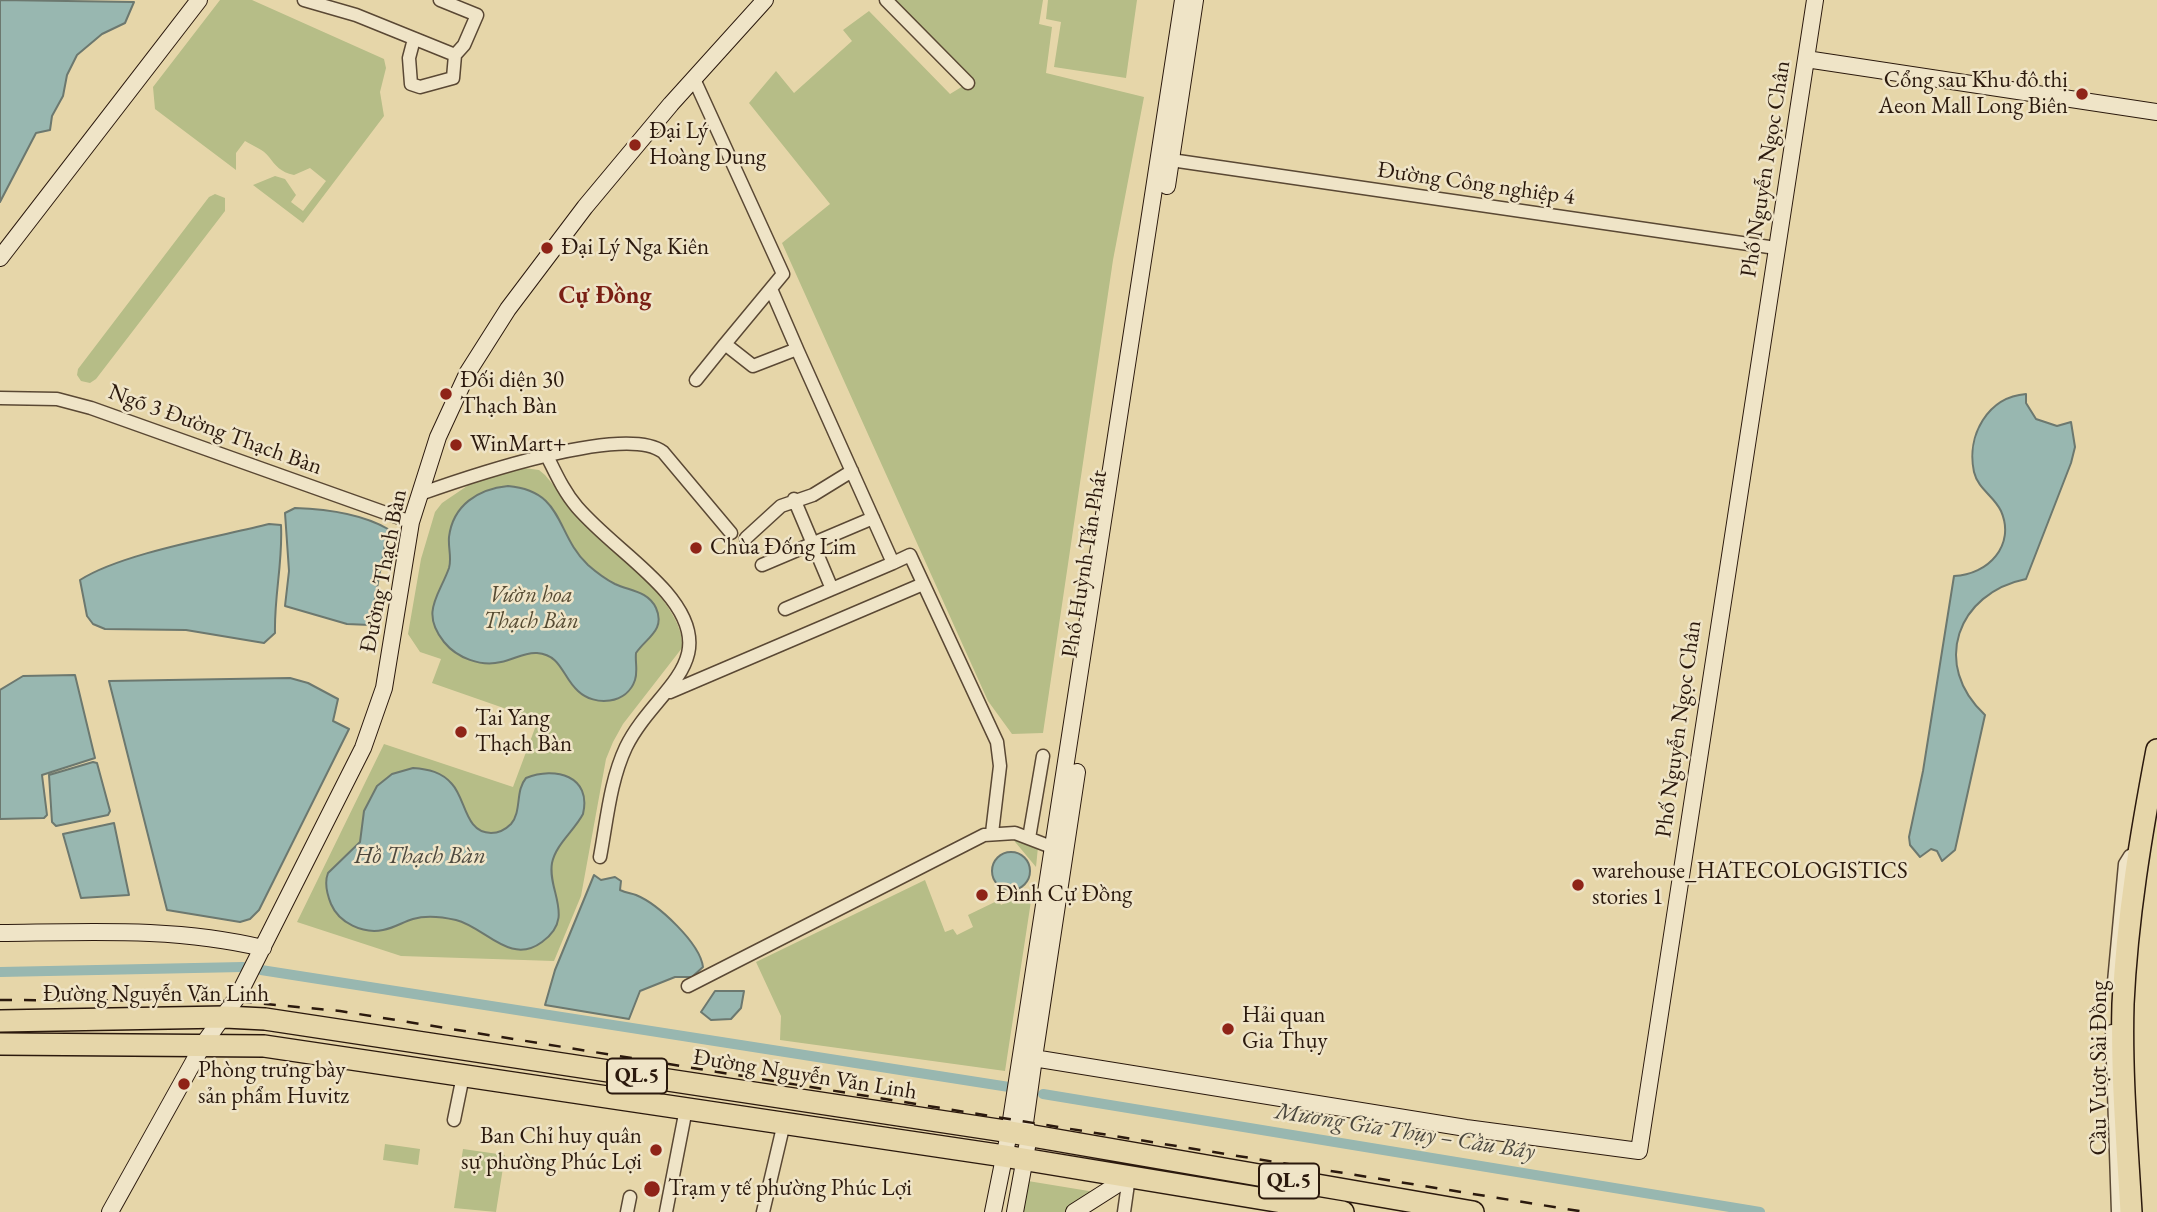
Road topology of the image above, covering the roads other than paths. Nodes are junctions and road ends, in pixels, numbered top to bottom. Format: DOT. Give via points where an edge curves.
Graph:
graph roads {
  1 [pos="199,0"];
  2 [pos="304,0"];
  3 [pos="440,0"];
  4 [pos="765,0"];
  5 [pos="886,0"];
  6 [pos="1183,0"];
  7 [pos="1195,0"];
  8 [pos="1815,0"];
  9 [pos="414,39"];
  10 [pos="455,55"];
  11 [pos="1806,59"];
  12 [pos="694,79"];
  13 [pos="968,83"];
  14 [pos="2157,112"];
  15 [pos="1165,159"];
  16 [pos="1776,248"];
  17 [pos="0,258"];
  18 [pos="771,289"];
  19 [pos="726,344"];
  20 [pos="797,349"];
  21 [pos="696,380"];
  22 [pos="0,398"];
  23 [pos="547,456"];
  24 [pos="852,471"];
  25 [pos="420,494"];
  26 [pos="794,499"];
  27 [pos="873,518"];
  28 [pos="411,522"];
  29 [pos="732,533"];
  30 [pos="746,538"];
  31 [pos="813,543"];
  32 [pos="893,563"];
  33 [pos="762,565"];
  34 [pos="923,584"];
  35 [pos="832,589"];
  36 [pos="785,609"];
  37 [pos="1085,682"];
  38 [pos="664,694"];
  39 [pos="2157,750"];
  40 [pos="1043,756"];
  41 [pos="992,833"];
  42 [pos="1029,838"];
  43 [pos="1054,848"];
  44 [pos="2137,853"];
  45 [pos="600,857"];
  46 [pos="0,933"];
  47 [pos="263,948"];
  48 [pos="688,986"];
  49 [pos="225,1017"];
  50 [pos="0,1021"];
  51 [pos="0,1044"];
  52 [pos="204,1044"];
  53 [pos="1027,1057"];
  54 [pos="463,1076"];
  55 [pos="686,1109"];
  56 [pos="454,1120"];
  57 [pos="784,1123"];
  58 [pos="1019,1134"];
  59 [pos="1014,1157"];
  60 [pos="1200,1176"];
  61 [pos="1129,1177"];
  62 [pos="630,1198"];
  63 [pos="2127,1211"];
  64 [pos="110,1212"];
  65 [pos="627,1212"];
  66 [pos="666,1212"];
  67 [pos="764,1212"];
  68 [pos="993,1212"];
  69 [pos="1015,1212"];
  70 [pos="1074,1212"];
  71 [pos="1124,1212"];
  72 [pos="1343,1212"];
  73 [pos="1473,1212"];
  1 -- 17 [label="street"];
  2 -- 9 [label="street"];
  3 -- 10 [label="street" via="477,15 464,46"];
  4 -- 12 [label="street, Đường Thạch Bàn"];
  5 -- 13 [label="street"];
  6 -- 15 [label="street, Phố Huỳnh Tấn Phát"];
  7 -- 15 [label="street, Phố Huỳnh Tấn Phát"];
  8 -- 11 [label="street, Phố Nguyễn Ngọc Chân"];
  9 -- 10 [label="street"];
  9 -- 10 [label="street" via="409,58 411,84 419,87 453,78"];
  11 -- 14 [label="street"];
  11 -- 16 [label="street, Phố Nguyễn Ngọc Chân"];
  12 -- 18 [label="street" via="783,274"];
  12 -- 25 [label="street, Đường Thạch Bàn" via="604,184 508,309 468,372 438,437"];
  15 -- 16 [label="street, Đường Công nghiệp 4"];
  15 -- 37 [label="street, Phố Huỳnh Tấn Phát"];
  16 -- 53 [label="street, Phố Nguyễn Ngọc Chân" via="1639,1151 1466,1128"];
  18 -- 19 [label="street"];
  18 -- 20 [label="street"];
  19 -- 20 [label="street" via="753,366"];
  19 -- 21 [label="street"];
  20 -- 24 [label="street"];
  22 -- 28 [label="street, Ngõ 3 Đường Thạch Bàn" via="57,399 83,405"];
  23 -- 25 [label="street"];
  23 -- 29 [label="street" via="607,446 656,447"];
  23 -- 38 [label="street" via="577,507 645,569 684,617 690,649 678,679"];
  24 -- 26 [label="street" via="813,495"];
  24 -- 27 [label="street"];
  25 -- 28 [label="street, Đường Thạch Bàn"];
  26 -- 30 [label="street"];
  26 -- 31 [label="street"];
  27 -- 31 [label="street"];
  27 -- 32 [label="street"];
  28 -- 47 [label="street, Đường Thạch Bàn" via="391,655 375,718"];
  31 -- 33 [label="street"];
  31 -- 35 [label="street"];
  32 -- 34 [label="street" via="910,555"];
  32 -- 35 [label="street"];
  34 -- 38 [label="street"];
  34 -- 41 [label="street" via="998,742 1000,766"];
  35 -- 36 [label="street"];
  37 -- 43 [label="street, Phố Huỳnh Tấn Phát"];
  37 -- 53 [label="street, Phố Huỳnh Tấn Phát"];
  38 -- 45 [label="street" via="634,733 621,760"];
  39 -- 44 [label="highway, Cầu Vượt Sài Đồng"];
  40 -- 42 [label="street"];
  41 -- 42 [label="street"];
  41 -- 48 [label="street"];
  42 -- 43 [label="street"];
  43 -- 53 [label="street, Phố Huỳnh Tấn Phát"];
  44 -- 63 [label="highway, Cầu Vượt Sài Đồng" via="2123,1003"];
  44 -- 63 [label="street" via="2125,864 2115,957 2112,1083"];
  46 -- 47 [label="street" via="159,931"];
  47 -- 49 [label="street, Đường Thạch Bàn"];
  49 -- 50 [label="highway, Đường Nguyễn Văn Linh / QL.5"];
  49 -- 52 [label="street, Đường Thạch Bàn"];
  49 -- 58 [label="highway, Đường Nguyễn Văn Linh / QL.5" via="279,1021"];
  51 -- 52 [label="highway, Đường Nguyễn Văn Linh / QL.5"];
  52 -- 54 [label="highway, Đường Nguyễn Văn Linh / QL.5" via="264,1046"];
  52 -- 64 [label="street, Đường Thạch Bàn"];
  53 -- 58 [label="street, Phố Huỳnh Tấn Phát" via="1025,1123"];
  54 -- 55 [label="highway, Đường Nguyễn Văn Linh / QL.5"];
  54 -- 56 [label="street"];
  55 -- 57 [label="highway, Đường Nguyễn Văn Linh / QL.5"];
  55 -- 66 [label="street"];
  57 -- 59 [label="highway, Đường Nguyễn Văn Linh / QL.5"];
  57 -- 67 [label="street"];
  58 -- 59 [label="street, Phố Huỳnh Tấn Phát"];
  58 -- 60 [label="highway, Đường Nguyễn Văn Linh / QL.5"];
  59 -- 61 [label="highway, Đường Nguyễn Văn Linh / QL.5"];
  59 -- 68 [label="street"];
  59 -- 69 [label="street"];
  60 -- 61 [label="highway, Đường Nguyễn Văn Linh / QL.5"];
  60 -- 72 [label="highway, Đường Nguyễn Văn Linh / QL.5"];
  60 -- 73 [label="highway, Đường Nguyễn Văn Linh / QL.5"];
  61 -- 70 [label="street"];
  61 -- 71 [label="street"];
  62 -- 65 [label="street"];
}
